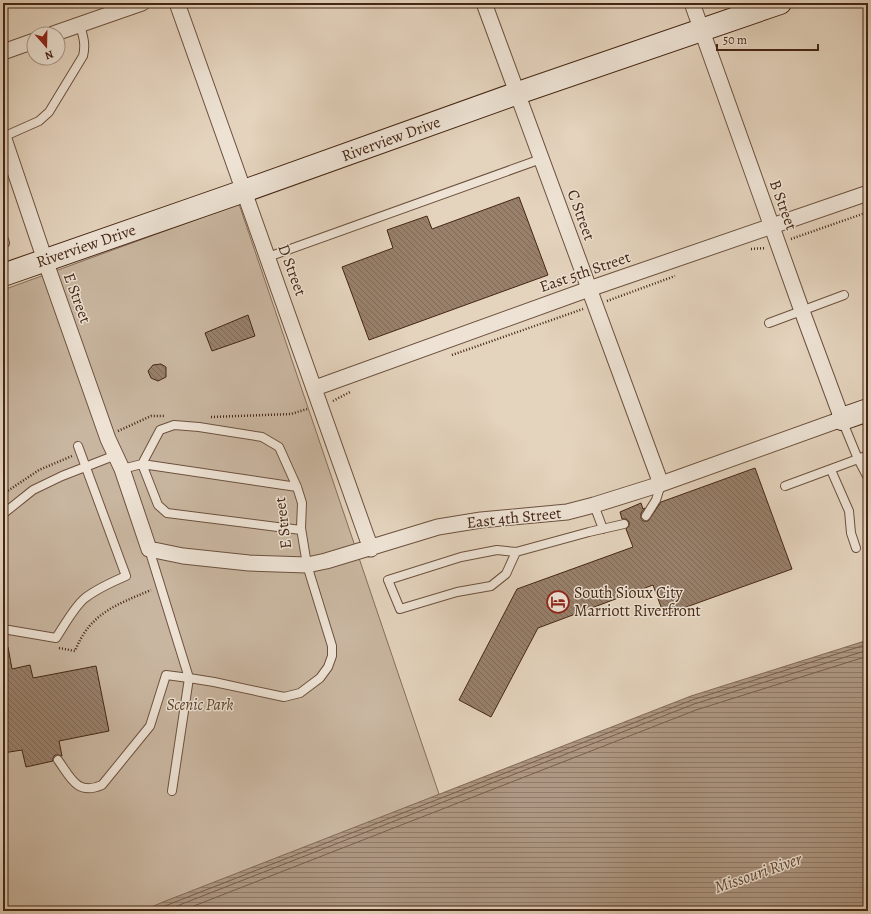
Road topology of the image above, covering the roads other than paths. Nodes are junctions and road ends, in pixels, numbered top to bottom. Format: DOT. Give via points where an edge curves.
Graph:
graph roads {
  1 [pos="142,3"];
  2 [pos="177,3"];
  3 [pos="484,3"];
  4 [pos="692,3"];
  5 [pos="780,3"];
  6 [pos="80,24"];
  7 [pos="66,29"];
  8 [pos="702,31"];
  9 [pos="26,44"];
  10 [pos="3,52"];
  11 [pos="518,93"];
  12 [pos="3,136"];
  13 [pos="541,158"];
  14 [pos="7,162"];
  15 [pos="244,191"];
  16 [pos="868,193"];
  17 [pos="771,226"];
  18 [pos="3,238"];
  19 [pos="3,244"];
  20 [pos="268,257"];
  21 [pos="45,260"];
  22 [pos="3,275"];
  23 [pos="589,289"];
  24 [pos="844,295"];
  25 [pos="802,311"];
  26 [pos="769,323"];
  27 [pos="315,388"];
  28 [pos="868,410"];
  29 [pos="842,419"];
  30 [pos="78,446"];
  31 [pos="116,455"];
  32 [pos="868,455"];
  33 [pos="858,459"];
  34 [pos="142,464"];
  35 [pos="87,466"];
  36 [pos="122,469"];
  37 [pos="831,470"];
  38 [pos="868,478"];
  39 [pos="660,484"];
  40 [pos="785,486"];
  41 [pos="297,487"];
  42 [pos="594,505"];
  43 [pos="3,514"];
  44 [pos="646,516"];
  45 [pos="624,524"];
  46 [pos="603,529"];
  47 [pos="301,530"];
  48 [pos="856,548"];
  49 [pos="149,549"];
  50 [pos="371,549"];
  51 [pos="516,552"];
  52 [pos="307,565"];
  53 [pos="3,630"];
  54 [pos="189,678"];
  55 [pos="58,760"];
  56 [pos="172,791"];
  1 -- 6 [label="street"];
  2 -- 15 [label="street, D Street"];
  3 -- 11 [label="street, C Street"];
  4 -- 8 [label="street, B Street"];
  5 -- 8 [label="main road, Riverview Drive"];
  6 -- 7 [label="street"];
  6 -- 12 [label="lane" via="85,48 83,56 48,112 39,121"];
  8 -- 11 [label="main road, Riverview Drive"];
  8 -- 17 [label="street, B Street"];
  9 -- 10 [label="street"];
  11 -- 13 [label="street, C Street"];
  11 -- 15 [label="main road, Riverview Drive"];
  12 -- 14 [label="street, E Street"];
  13 -- 20 [label="lane"];
  13 -- 23 [label="street, C Street"];
  14 -- 21 [label="street, E Street"];
  15 -- 20 [label="street, D Street"];
  15 -- 21 [label="main road, Riverview Drive"];
  16 -- 17 [label="street, East 5th Street"];
  17 -- 23 [label="street, East 5th Street"];
  17 -- 25 [label="street, B Street"];
  18 -- 19 [label="lane"];
  20 -- 27 [label="street, D Street"];
  21 -- 22 [label="main road, Riverview Drive"];
  21 -- 31 [label="street, E Street" via="108,439"];
  23 -- 27 [label="street, East 5th Street"];
  23 -- 39 [label="street, C Street"];
  24 -- 25 [label="lane"];
  25 -- 26 [label="lane"];
  25 -- 29 [label="street, B Street"];
  27 -- 50 [label="street, D Street"];
  28 -- 29 [label="main road, East 4th Street"];
  29 -- 33 [label="lane"];
  29 -- 39 [label="street, East 4th Street"];
  30 -- 35 [label="lane"];
  31 -- 35 [label="lane"];
  31 -- 36 [label="street, E Street"];
  32 -- 33 [label="lane"];
  33 -- 37 [label="lane"];
  33 -- 38 [label="lane"];
  34 -- 36 [label="lane"];
  34 -- 41 [label="lane"];
  34 -- 41 [label="lane, E Street" via="160,430 174,425 199,427 262,437 279,447"];
  34 -- 47 [label="lane" via="158,505 167,513"];
  35 -- 43 [label="lane" via="34,490"];
  35 -- 53 [label="lane" via="126,576 106,584 85,598 56,638"];
  36 -- 49 [label="street, E Street"];
  37 -- 40 [label="lane"];
  37 -- 48 [label="lane" via="848,511"];
  39 -- 42 [label="street, East 4th Street"];
  39 -- 44 [label="lane" via="656,500"];
  41 -- 47 [label="lane, E Street" via="302,503"];
  42 -- 46 [label="lane"];
  42 -- 50 [label="street, East 4th Street" via="567,512 481,520 438,528"];
  45 -- 46 [label="lane"];
  46 -- 51 [label="lane"];
  47 -- 52 [label="lane, E Street"];
  49 -- 52 [label="street, East 4th Street" via="183,556 241,562"];
  49 -- 54 [label="lane"];
  50 -- 52 [label="street, East 4th Street"];
  51 -- 51 [label="lane" via="497,550 461,557 388,580 400,609 457,592 491,586 506,574"];
  52 -- 54 [label="lane, E Street" via="332,646 328,667 320,678 300,693 284,697"];
  54 -- 55 [label="lane, E Street" via="166,675 150,726 102,785 94,789 78,786"];
  54 -- 56 [label="lane"];
}
